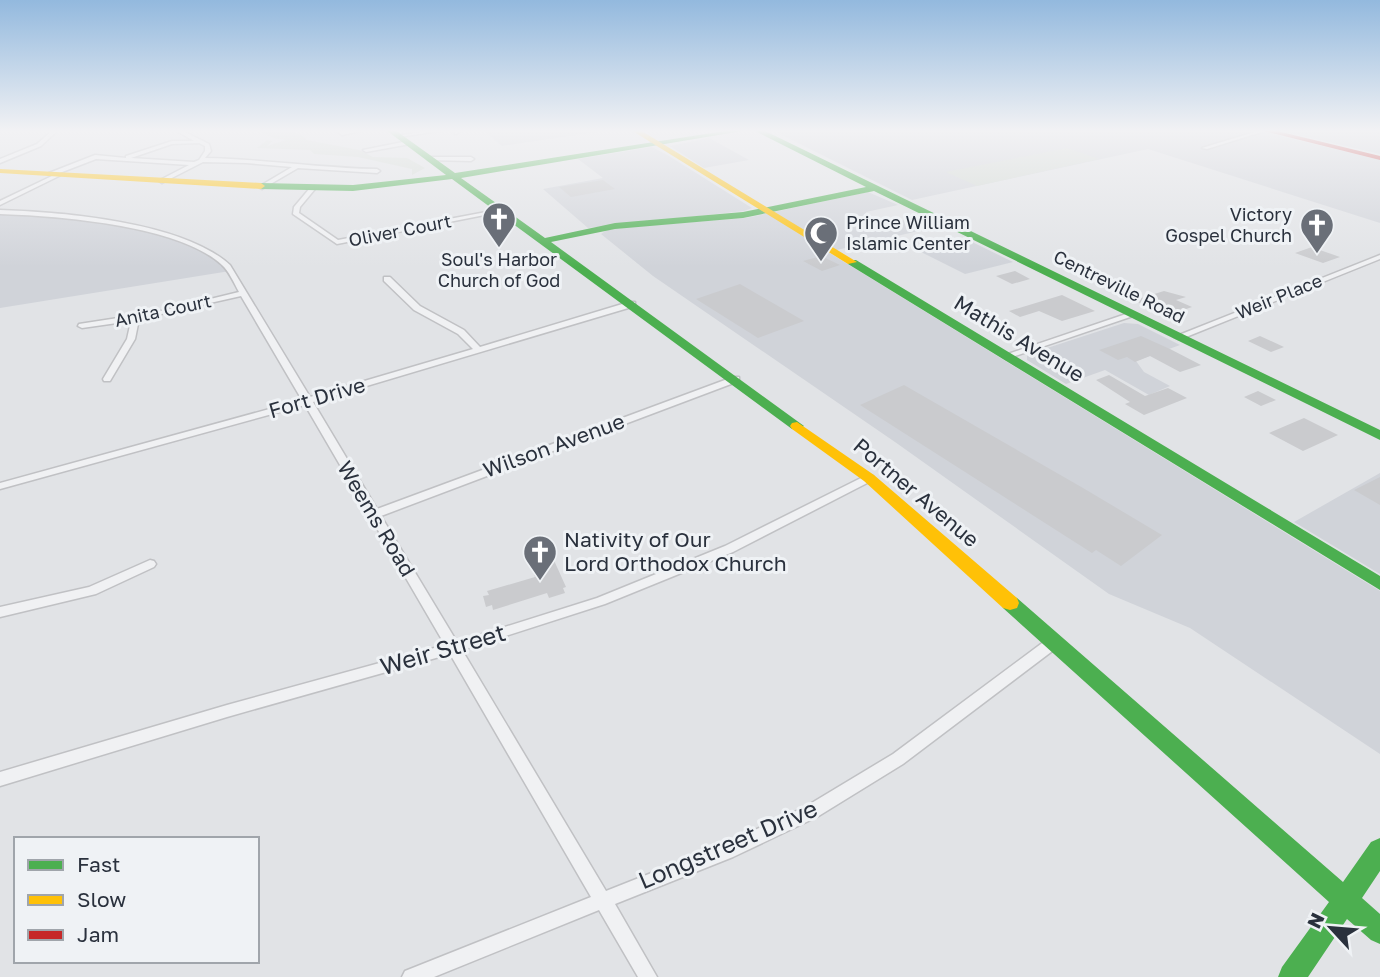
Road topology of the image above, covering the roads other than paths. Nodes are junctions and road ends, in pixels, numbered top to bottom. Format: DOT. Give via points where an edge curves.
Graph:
graph roads {
  1 [pos="53,176"];
  2 [pos="80,176"];
  3 [pos="172,176"];
  4 [pos="281,176"];
  5 [pos="454,176"];
  6 [pos="710,176"];
  7 [pos="849,176"];
  8 [pos="162,181"];
  9 [pos="262,187"];
  10 [pos="874,188"];
  11 [pos="312,189"];
  12 [pos="0,202"];
  13 [pos="767,210"];
  14 [pos="502,211"];
  15 [pos="0,212"];
  16 [pos="544,241"];
  17 [pos="1380,257"];
  18 [pos="387,279"];
  19 [pos="244,293"];
  20 [pos="632,304"];
  21 [pos="1132,315"];
  22 [pos="135,318"];
  23 [pos="82,326"];
  24 [pos="1178,337"];
  25 [pos="479,350"];
  26 [pos="1006,356"];
  27 [pos="107,379"];
  28 [pos="736,379"];
  29 [pos="307,401"];
  30 [pos="1380,436"];
  31 [pos="869,478"];
  32 [pos="0,486"];
  33 [pos="373,515"];
  34 [pos="150,564"];
  35 [pos="1380,584"];
  36 [pos="0,612"];
  37 [pos="1054,642"];
  38 [pos="454,648"];
  39 [pos="0,779"];
  40 [pos="1380,850"];
  41 [pos="601,899"];
  42 [pos="1345,900"];
  43 [pos="1380,931"];
  44 [pos="411,977"];
  45 [pos="648,977"];
  46 [pos="1292,977"];
  1 -- 12 [label="street"];
  2 -- 8 [label="main road"];
  3 -- 8 [label="street"];
  4 -- 9 [label="street"];
  5 -- 11 [label="main road"];
  5 -- 14 [label="main road, Portner Avenue"];
  6 -- 13 [label="main road, Mathis Avenue"];
  7 -- 10 [label="main road, Centreville Road"];
  8 -- 9 [label="main road"];
  9 -- 11 [label="main road"];
  10 -- 13 [label="main road"];
  10 -- 21 [label="main road, Centreville Road"];
  11 -- 14 [label="street, Oliver Court" via="296,214 337,242"];
  13 -- 16 [label="main road" via="615,226"];
  13 -- 26 [label="main road, Mathis Avenue"];
  14 -- 16 [label="main road, Portner Avenue"];
  15 -- 19 [label="street, Weems Road" via="112,222 183,242 221,259"];
  16 -- 20 [label="main road, Portner Avenue"];
  17 -- 24 [label="street, Weir Place"];
  18 -- 25 [label="street" via="417,308 461,332"];
  19 -- 22 [label="street, Anita Court"];
  19 -- 29 [label="street, Weems Road"];
  20 -- 25 [label="street, Fort Drive"];
  20 -- 28 [label="main road, Portner Avenue"];
  21 -- 24 [label="main road, Centreville Road"];
  21 -- 26 [label="street"];
  22 -- 23 [label="street, Anita Court"];
  22 -- 27 [label="street" via="131,339"];
  24 -- 30 [label="main road, Centreville Road"];
  25 -- 29 [label="street, Fort Drive"];
  26 -- 35 [label="main road, Mathis Avenue"];
  28 -- 31 [label="main road, Portner Avenue"];
  28 -- 33 [label="street, Wilson Avenue"];
  29 -- 32 [label="street, Fort Drive"];
  29 -- 33 [label="street, Weems Road"];
  31 -- 37 [label="main road, Portner Avenue"];
  31 -- 38 [label="street, Weir Street" via="673,574"];
  33 -- 38 [label="street, Weems Road"];
  34 -- 36 [label="street" via="103,587"];
  37 -- 41 [label="street, Longstreet Drive" via="898,759 811,812"];
  37 -- 42 [label="main road, Portner Avenue"];
  38 -- 39 [label="street, Weir Street"];
  38 -- 41 [label="street, Weems Road"];
  40 -- 42 [label="main road"];
  41 -- 44 [label="street, Longstreet Drive"];
  41 -- 45 [label="street, Weems Road"];
  42 -- 43 [label="main road, Portner Avenue"];
  42 -- 46 [label="main road"];
}
